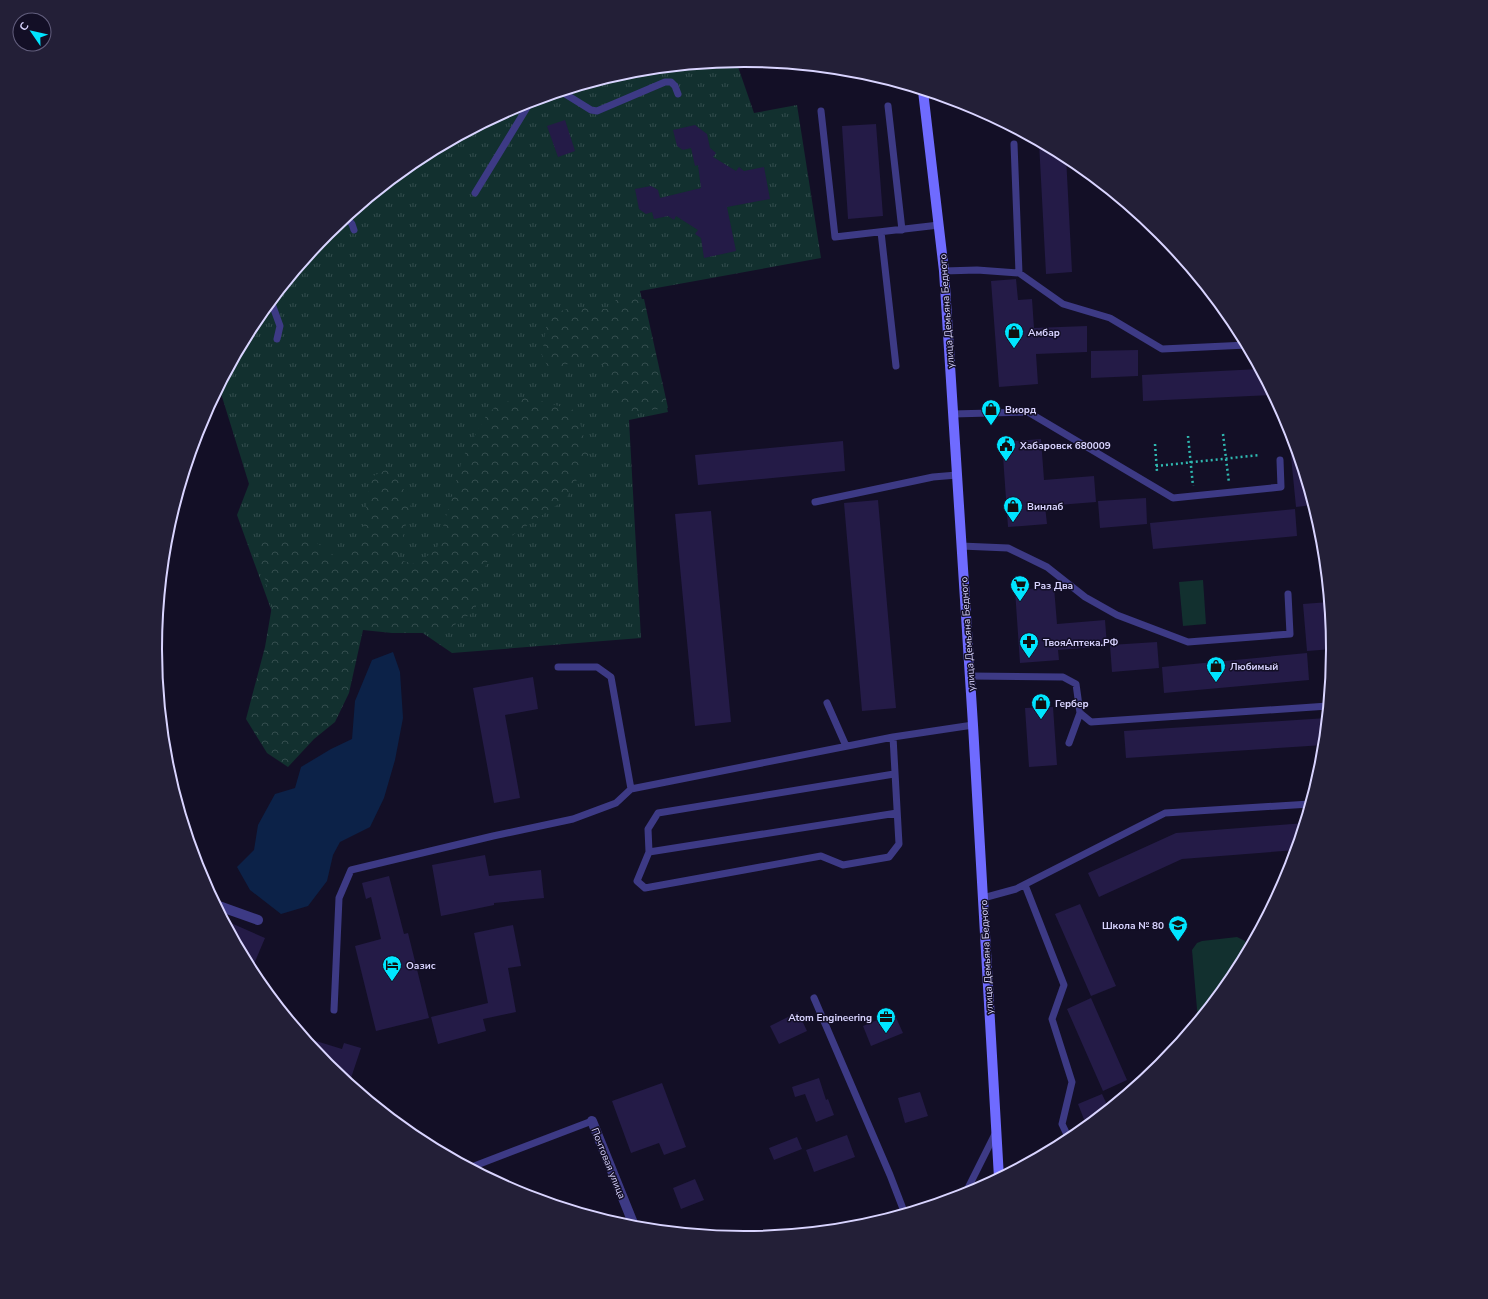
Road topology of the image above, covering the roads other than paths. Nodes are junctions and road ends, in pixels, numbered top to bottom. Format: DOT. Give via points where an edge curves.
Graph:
graph roads {
  1 [pos="678,94"];
  2 [pos="567,95"];
  3 [pos="924,96"];
  4 [pos="888,106"];
  5 [pos="526,109"];
  6 [pos="821,111"];
  7 [pos="1014,144"];
  8 [pos="475,192"];
  9 [pos="350,221"];
  10 [pos="939,225"];
  11 [pos="354,230"];
  12 [pos="902,230"];
  13 [pos="881,232"];
  14 [pos="944,271"];
  15 [pos="1019,273"];
  16 [pos="273,307"];
  17 [pos="277,339"];
  18 [pos="1240,345"];
  19 [pos="896,366"];
  20 [pos="953,414"];
  21 [pos="1280,460"];
  22 [pos="957,475"];
  23 [pos="815,502"];
  24 [pos="962,546"];
  25 [pos="1288,594"];
  26 [pos="558,667"];
  27 [pos="970,676"];
  28 [pos="827,703"];
  29 [pos="1324,706"];
  30 [pos="1080,713"];
  31 [pos="974,725"];
  32 [pos="892,737"];
  33 [pos="1069,742"];
  34 [pos="846,746"];
  35 [pos="894,774"];
  36 [pos="631,789"];
  37 [pos="1306,804"];
  38 [pos="897,813"];
  39 [pos="649,852"];
  40 [pos="1025,885"];
  41 [pos="983,898"];
  42 [pos="222,907"];
  43 [pos="258,920"];
  44 [pos="814,998"];
  45 [pos="334,1010"];
  46 [pos="592,1121"];
  47 [pos="996,1132"];
  48 [pos="1067,1135"];
  49 [pos="475,1166"];
  50 [pos="999,1174"];
  51 [pos="968,1187"];
  52 [pos="903,1209"];
  53 [pos="632,1221"];
  1 -- 2 [label="lane" via="671,82 665,82 597,111"];
  3 -- 10 [label="main road, улица Демьяна Бедного"];
  4 -- 12 [label="lane"];
  5 -- 8 [label="lane"];
  6 -- 13 [label="lane" via="835,237"];
  7 -- 15 [label="lane"];
  9 -- 11 [label="lane"];
  10 -- 12 [label="lane"];
  10 -- 14 [label="main road, улица Демьяна Бедного"];
  12 -- 13 [label="lane"];
  13 -- 19 [label="lane"];
  14 -- 15 [label="lane"];
  14 -- 20 [label="main road, улица Демьяна Бедного"];
  15 -- 18 [label="lane" via="1063,304 1110,318 1162,350"];
  16 -- 17 [label="lane" via="280,326"];
  20 -- 21 [label="lane" via="1028,412 1172,498 1281,487"];
  20 -- 22 [label="main road, улица Демьяна Бедного"];
  22 -- 23 [label="lane" via="933,477"];
  22 -- 24 [label="main road, улица Демьяна Бедного"];
  24 -- 25 [label="lane" via="1008,548 1047,566 1085,597 1118,615 1188,642 1290,634"];
  24 -- 27 [label="main road, улица Демьяна Бедного"];
  26 -- 36 [label="lane" via="597,666 611,677"];
  27 -- 30 [label="lane" via="1063,677 1076,684"];
  27 -- 31 [label="main road, улица Демьяна Бедного"];
  28 -- 34 [label="lane"];
  29 -- 30 [label="lane" via="1091,722"];
  30 -- 33 [label="lane"];
  31 -- 32 [label="lane"];
  31 -- 41 [label="main road, улица Демьяна Бедного"];
  32 -- 34 [label="lane"];
  32 -- 35 [label="lane"];
  34 -- 36 [label="lane"];
  35 -- 38 [label="lane"];
  35 -- 39 [label="lane" via="658,813 648,829"];
  36 -- 45 [label="lane" via="616,803 572,819 351,870 339,898"];
  37 -- 40 [label="lane" via="1165,813"];
  38 -- 39 [label="lane"];
  38 -- 39 [label="lane" via="899,844 889,857 843,865 821,856 645,888 637,881"];
  40 -- 41 [label="lane"];
  40 -- 48 [label="lane" via="1064,985 1052,1019 1072,1082 1062,1124"];
  41 -- 47 [label="main road, улица Демьяна Бедного"];
  42 -- 43 [label="street"];
  44 -- 52 [label="lane"];
  46 -- 49 [label="lane"];
  46 -- 53 [label="street, Почтовая улица"];
  47 -- 50 [label="main road, улица Демьяна Бедного"];
  47 -- 51 [label="lane"];
}
